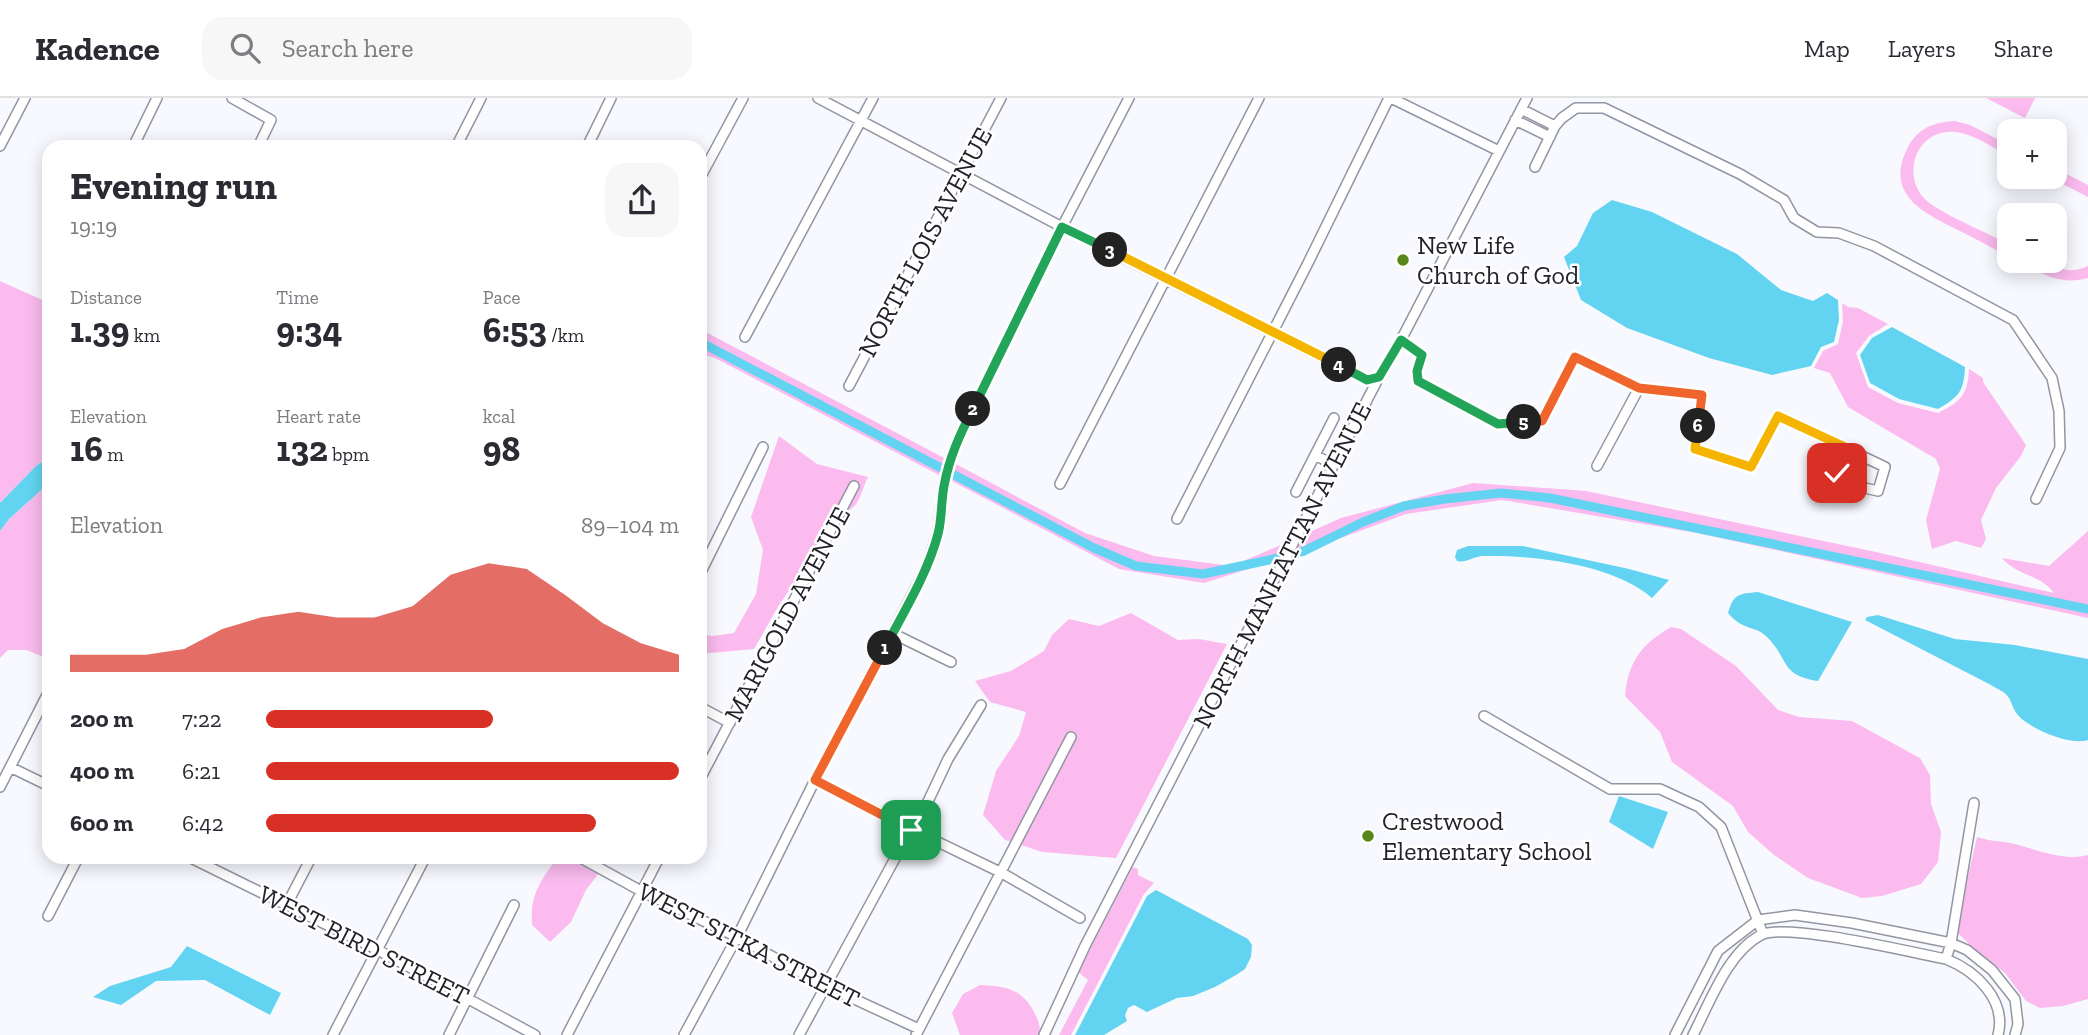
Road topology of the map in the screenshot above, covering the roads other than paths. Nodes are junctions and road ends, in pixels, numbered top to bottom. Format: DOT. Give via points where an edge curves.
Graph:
graph roads {
  1 [pos="25,98"];
  2 [pos="158,98"];
  3 [pos="232,98"];
  4 [pos="481,98"];
  5 [pos="611,98"];
  6 [pos="743,98"];
  7 [pos="818,98"];
  8 [pos="873,98"];
  9 [pos="1001,98"];
  10 [pos="1129,98"];
  11 [pos="1259,98"];
  12 [pos="1390,98"];
  13 [pos="1527,98"];
  14 [pos="1521,109"];
  15 [pos="861,120"];
  16 [pos="1516,120"];
  17 [pos="1555,126"];
  18 [pos="1550,137"];
  19 [pos="137,140"];
  20 [pos="261,140"];
  21 [pos="460,140"];
  22 [pos="590,140"];
  23 [pos="0,146"];
  24 [pos="1499,151"];
  25 [pos="707,165"];
  26 [pos="1535,167"];
  27 [pos="960,173"];
  28 [pos="1062,227"];
  29 [pos="1165,278"];
  30 [pos="1273,332"];
  31 [pos="745,337"];
  32 [pos="1401,340"];
  33 [pos="1379,377"];
  34 [pos="849,386"];
  35 [pos="1639,388"];
  36 [pos="1334,418"];
  37 [pos="764,447"];
  38 [pos="1845,447"];
  39 [pos="1315,455"];
  40 [pos="1334,465"];
  41 [pos="1597,466"];
  42 [pos="1060,484"];
  43 [pos="854,486"];
  44 [pos="1296,492"];
  45 [pos="2036,499"];
  46 [pos="1177,519"];
  47 [pos="707,560"];
  48 [pos="892,633"];
  49 [pos="951,662"];
  50 [pos="42,705"];
  51 [pos="981,705"];
  52 [pos="707,711"];
  53 [pos="1484,716"];
  54 [pos="730,723"];
  55 [pos="1071,737"];
  56 [pos="707,766"];
  57 [pos="10,767"];
  58 [pos="815,780"];
  59 [pos="42,783"];
  60 [pos="0,786"];
  61 [pos="1974,803"];
  62 [pos="911,830"];
  63 [pos="75,864"];
  64 [pos="204,864"];
  65 [pos="308,864"];
  66 [pos="422,864"];
  67 [pos="592,864"];
  68 [pos="656,864"];
  69 [pos="1002,873"];
  70 [pos="641,891"];
  71 [pos="287,904"];
  72 [pos="514,905"];
  73 [pos="48,916"];
  74 [pos="1080,918"];
  75 [pos="1758,920"];
  76 [pos="1763,934"];
  77 [pos="737,937"];
  78 [pos="1951,943"];
  79 [pos="376,949"];
  80 [pos="1946,959"];
  81 [pos="824,985"];
  82 [pos="467,999"];
  83 [pos="918,1032"];
  84 [pos="332,1035"];
  85 [pos="449,1035"];
  86 [pos="535,1035"];
  87 [pos="568,1035"];
  88 [pos="684,1035"];
  89 [pos="799,1035"];
  90 [pos="1044,1035"];
  91 [pos="1675,1035"];
  92 [pos="1693,1035"];
  93 [pos="1998,1035"];
  94 [pos="2015,1035"];
  1 -- 23 [label="street"];
  2 -- 19 [label="street"];
  3 -- 20 [label="street" via="271,120"];
  4 -- 21 [label="street"];
  5 -- 22 [label="street"];
  6 -- 25 [label="street"];
  7 -- 15 [label="street"];
  8 -- 15 [label="street"];
  9 -- 27 [label="street, NORTH LOIS AVENUE"];
  10 -- 28 [label="street"];
  11 -- 29 [label="street"];
  12 -- 24 [label="street"];
  12 -- 30 [label="street"];
  13 -- 14 [label="street, NORTH MANHATTAN AVENUE"];
  14 -- 16 [label="street, NORTH MANHATTAN AVENUE"];
  14 -- 17 [label="street"];
  15 -- 27 [label="street"];
  15 -- 31 [label="street"];
  16 -- 18 [label="street"];
  16 -- 24 [label="street, NORTH MANHATTAN AVENUE"];
  17 -- 18 [label="street"];
  17 -- 45 [label="street" via="1576,108 1604,108 1740,174 1784,200 1794,218 1817,232 1839,233 1874,246 2013,320 2052,378 2059,411 2060,448"];
  18 -- 26 [label="street"];
  24 -- 32 [label="street, NORTH MANHATTAN AVENUE"];
  27 -- 28 [label="street"];
  27 -- 34 [label="street, NORTH LOIS AVENUE"];
  28 -- 29 [label="street"];
  28 -- 48 [label="street" via="963,430 948,467 938,532 926,568"];
  29 -- 30 [label="street"];
  29 -- 42 [label="street"];
  30 -- 33 [label="street" via="1367,380"];
  30 -- 46 [label="street"];
  32 -- 33 [label="street, NORTH MANHATTAN AVENUE"];
  32 -- 35 [label="street" via="1422,355 1418,381 1498,424 1542,421 1575,357"];
  33 -- 40 [label="street, NORTH MANHATTAN AVENUE"];
  35 -- 38 [label="street" via="1702,395 1695,449 1751,467 1778,416"];
  35 -- 41 [label="street"];
  36 -- 39 [label="street"];
  37 -- 47 [label="street"];
  38 -- 38 [label="street" via="1885,467 1878,491 1839,482"];
  39 -- 40 [label="street"];
  39 -- 44 [label="street"];
  40 -- 90 [label="street, NORTH MANHATTAN AVENUE" via="1085,946"];
  43 -- 54 [label="street, MARIGOLD AVENUE"];
  48 -- 49 [label="street"];
  48 -- 58 [label="street"];
  50 -- 57 [label="street"];
  51 -- 62 [label="street"];
  52 -- 54 [label="street"];
  53 -- 75 [label="street" via="1610,789 1660,789 1699,807 1721,827"];
  54 -- 56 [label="street, MARIGOLD AVENUE"];
  55 -- 69 [label="street"];
  57 -- 59 [label="street"];
  57 -- 60 [label="street"];
  58 -- 62 [label="street"];
  58 -- 77 [label="street"];
  61 -- 78 [label="street"];
  62 -- 69 [label="street"];
  62 -- 81 [label="street"];
  63 -- 73 [label="street"];
  64 -- 71 [label="street, WEST BIRD STREET"];
  65 -- 71 [label="street"];
  66 -- 79 [label="street"];
  67 -- 70 [label="street, WEST SITKA STREET"];
  68 -- 70 [label="street"];
  69 -- 74 [label="street"];
  69 -- 83 [label="street"];
  70 -- 77 [label="street, WEST SITKA STREET"];
  70 -- 87 [label="street"];
  71 -- 79 [label="street, WEST BIRD STREET"];
  72 -- 82 [label="street"];
  75 -- 76 [label="street"];
  75 -- 78 [label="street" via="1795,915"];
  75 -- 91 [label="street" via="1718,951"];
  76 -- 80 [label="street" via="1808,934"];
  76 -- 92 [label="street" via="1730,961"];
  77 -- 81 [label="street, WEST SITKA STREET"];
  77 -- 88 [label="street"];
  78 -- 80 [label="street"];
  78 -- 94 [label="street" via="1992,970 2015,999"];
  79 -- 82 [label="street, WEST BIRD STREET"];
  79 -- 84 [label="street"];
  80 -- 93 [label="street" via="1980,981 1998,1006"];
  81 -- 83 [label="street, WEST SITKA STREET"];
  81 -- 89 [label="street"];
  82 -- 85 [label="street"];
  82 -- 86 [label="street, WEST BIRD STREET"];
}
